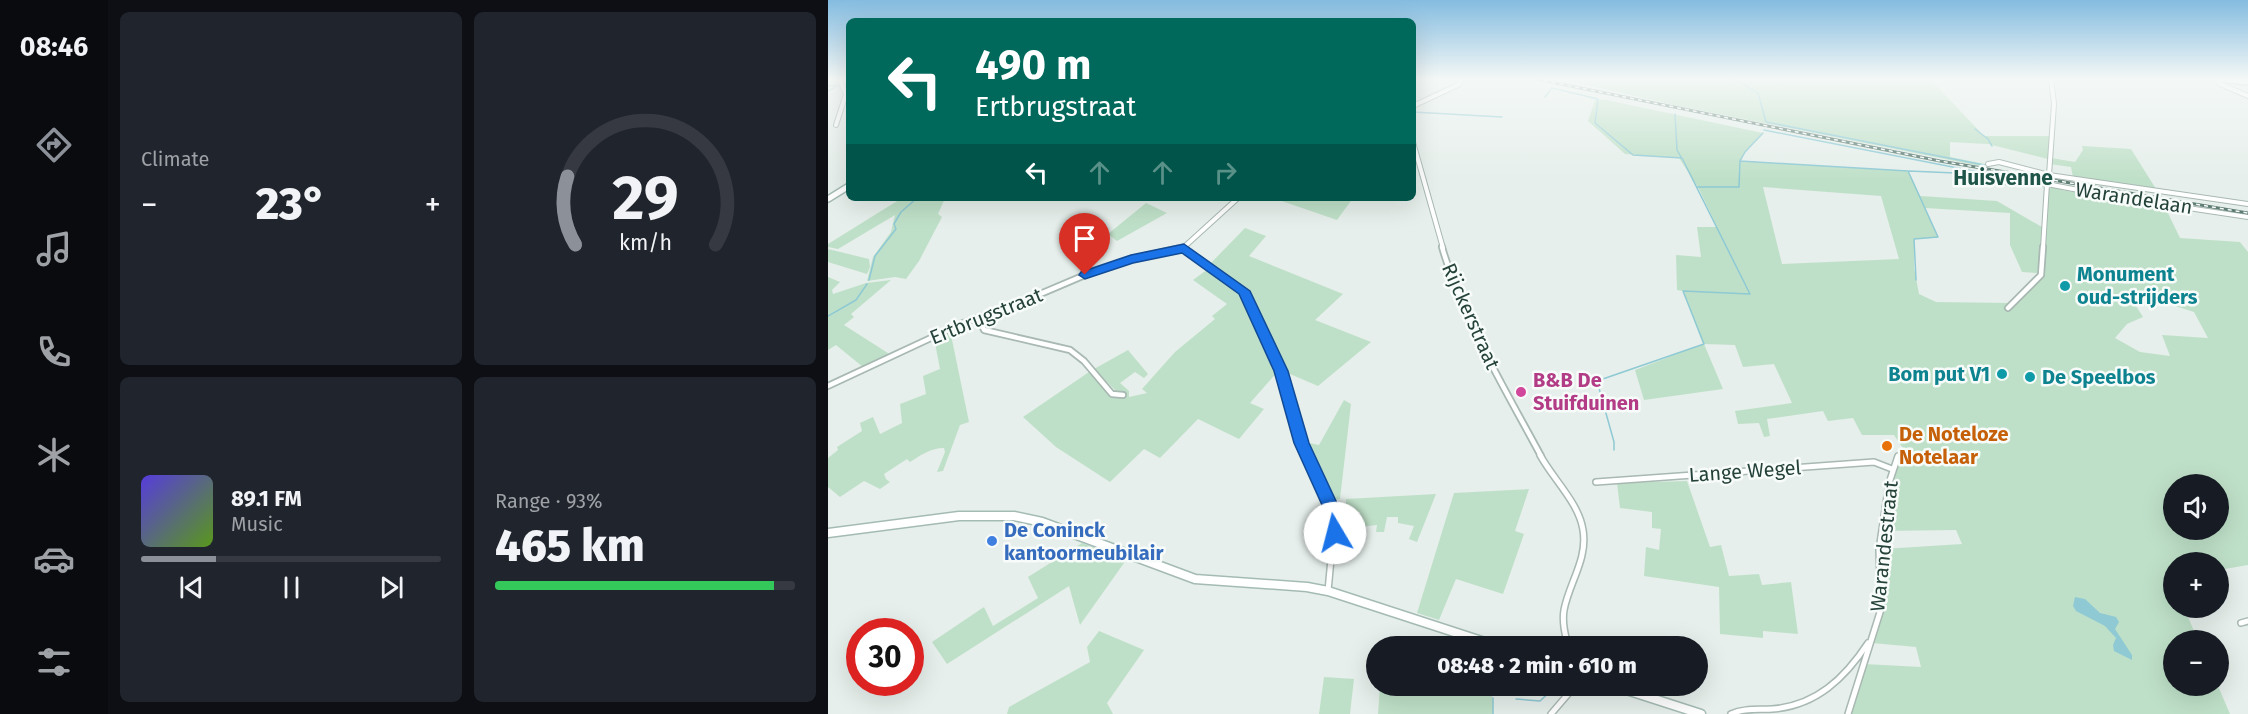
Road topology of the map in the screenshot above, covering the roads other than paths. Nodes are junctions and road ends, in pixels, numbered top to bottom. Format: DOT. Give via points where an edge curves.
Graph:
graph roads {
  1 [pos="841,112"];
  2 [pos="2053,112"];
  3 [pos="836,125"];
  4 [pos="1416,153"];
  5 [pos="1988,164"];
  6 [pos="1987,174"];
  7 [pos="2049,175"];
  8 [pos="2047,184"];
  9 [pos="846,188"];
  10 [pos="828,199"];
  11 [pos="1235,201"];
  12 [pos="2248,204"];
  13 [pos="2248,217"];
  14 [pos="1184,248"];
  15 [pos="2008,308"];
  16 [pos="979,318"];
  17 [pos="828,386"];
  18 [pos="1123,395"];
  19 [pos="1898,456"];
  20 [pos="1892,469"];
  21 [pos="1596,482"];
  22 [pos="828,533"];
  23 [pos="1328,591"];
  24 [pos="1466,636"];
  25 [pos="1565,636"];
  26 [pos="1872,636"];
  27 [pos="1566,696"];
  28 [pos="1645,696"];
  29 [pos="1551,714"];
  30 [pos="1701,714"];
  31 [pos="1731,714"];
  32 [pos="1848,714"];
  1 -- 3 [label="street"];
  2 -- 7 [label="street"];
  4 -- 25 [label="street, Rijckerstraat" via="1457,290 1557,487 1580,518 1585,542 1562,618"];
  5 -- 7 [label="street" via="1999,162"];
  6 -- 8 [label="street, Warandelaan" via="2002,182"];
  7 -- 12 [label="street"];
  8 -- 13 [label="street, Warandelaan"];
  8 -- 15 [label="street" via="2041,275"];
  9 -- 10 [label="main road"];
  11 -- 14 [label="street"];
  14 -- 16 [label="street, Ertbrugstraat" via="1105,267"];
  14 -- 23 [label="street" via="1244,291 1281,371 1302,443 1335,516"];
  16 -- 17 [label="street, Ertbrugstraat"];
  16 -- 18 [label="street" via="984,330 1070,350 1112,394"];
  19 -- 20 [label="street, Warandestraat"];
  20 -- 21 [label="street, Lange Wegel" via="1874,462"];
  20 -- 26 [label="street, Warandestraat" via="1880,550 1881,609"];
  22 -- 23 [label="main road" via="958,516 1014,516 1042,522 1196,579"];
  23 -- 24 [label="main road"];
  26 -- 31 [label="street, Warandestraat" via="1856,662 1829,689 1806,704 1738,709"];
  26 -- 32 [label="street, Warandestraat"];
  27 -- 29 [label="street"];
  28 -- 30 [label="main road"];
}
